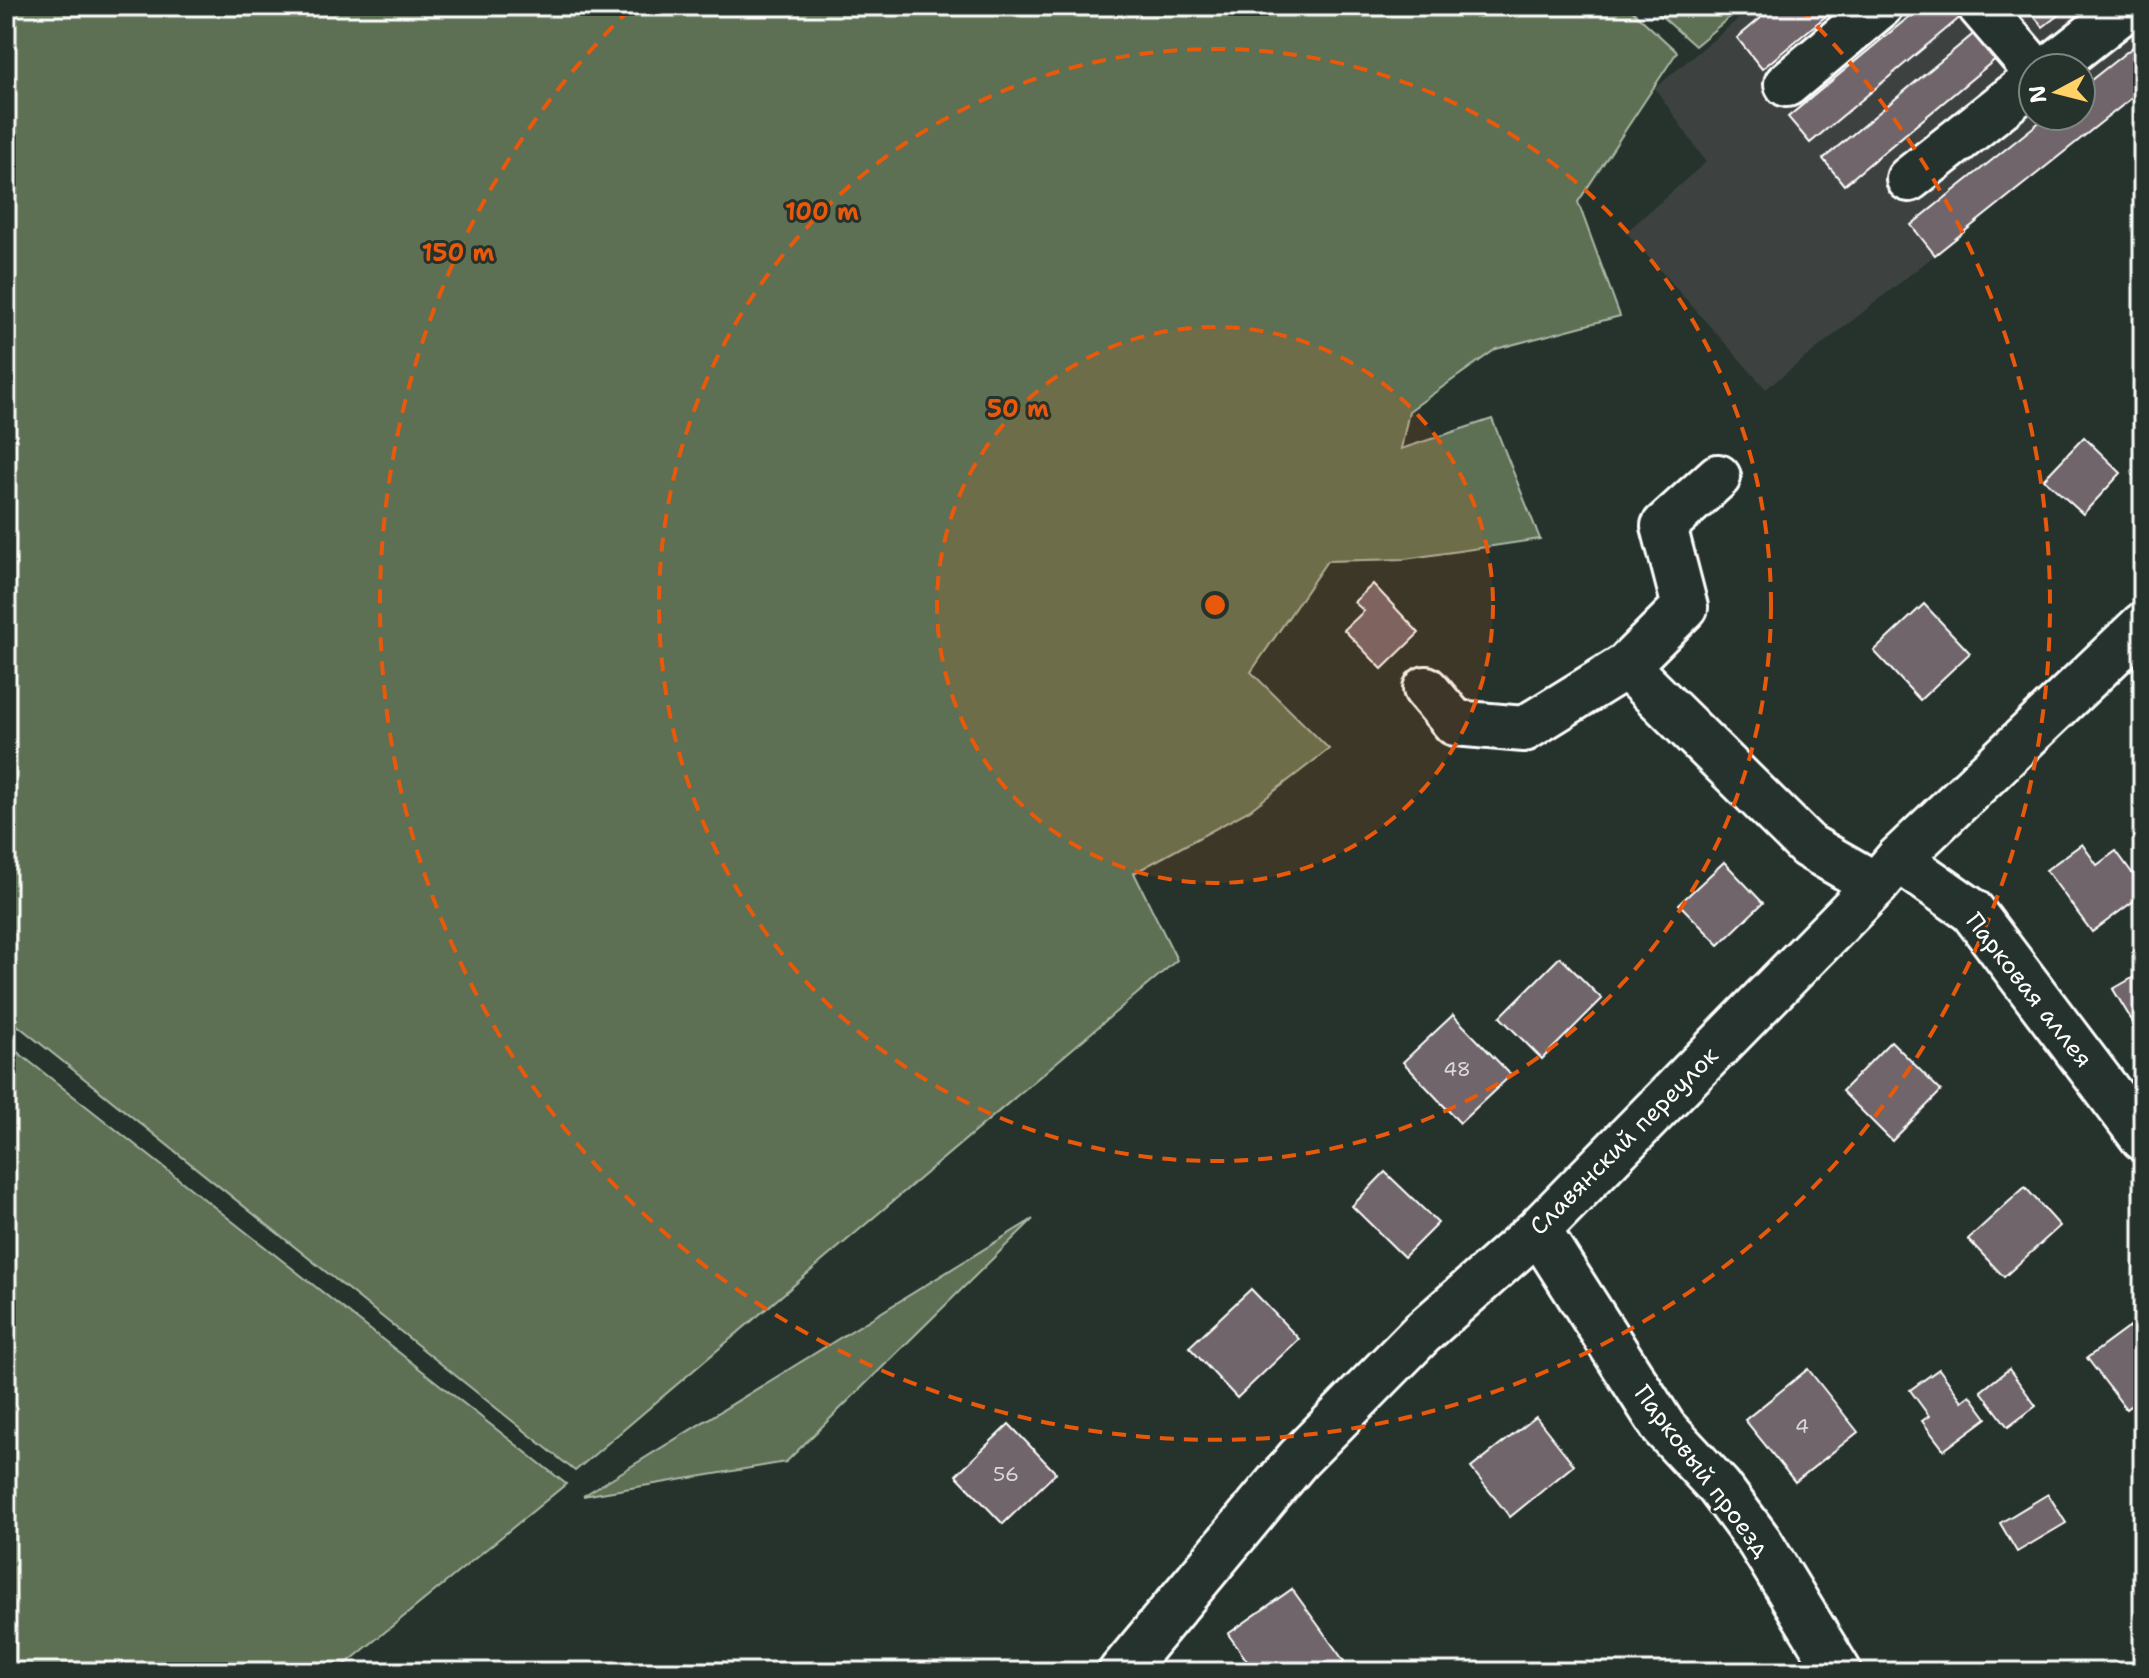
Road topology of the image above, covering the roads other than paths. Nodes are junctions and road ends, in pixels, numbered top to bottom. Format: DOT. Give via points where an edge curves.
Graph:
graph roads {
  1 [pos="1880,6"];
  2 [pos="1980,6"];
  3 [pos="2129,6"];
  4 [pos="2019,52"];
  5 [pos="2070,52"];
  6 [pos="1787,84"];
  7 [pos="2017,94"];
  8 [pos="1909,179"];
  9 [pos="1718,477"];
  10 [pos="2143,625"];
  11 [pos="1626,666"];
  12 [pos="1426,689"];
  13 [pos="1887,872"];
  14 [pos="2143,1138"];
  15 [pos="1538,1230"];
  16 [pos="1121,1672"];
  17 [pos="1839,1672"];
  1 -- 6 [label="street"];
  2 -- 4 [label="street"];
  3 -- 5 [label="street"];
  7 -- 8 [label="street"];
  9 -- 11 [label="street" via="1664,526 1685,607"];
  10 -- 13 [label="street, Славянский переулок"];
  11 -- 12 [label="street" via="1524,729 1455,723"];
  11 -- 13 [label="street, Парковая аллея" via="1808,846"];
  13 -- 14 [label="street, Парковая аллея" via="1972,911"];
  13 -- 15 [label="street, Славянский переулок"];
  15 -- 16 [label="street, Славянский переулок" via="1421,1334 1298,1459"];
  15 -- 17 [label="street, Парковый проезд" via="1664,1428 1719,1487 1759,1541"];
}
